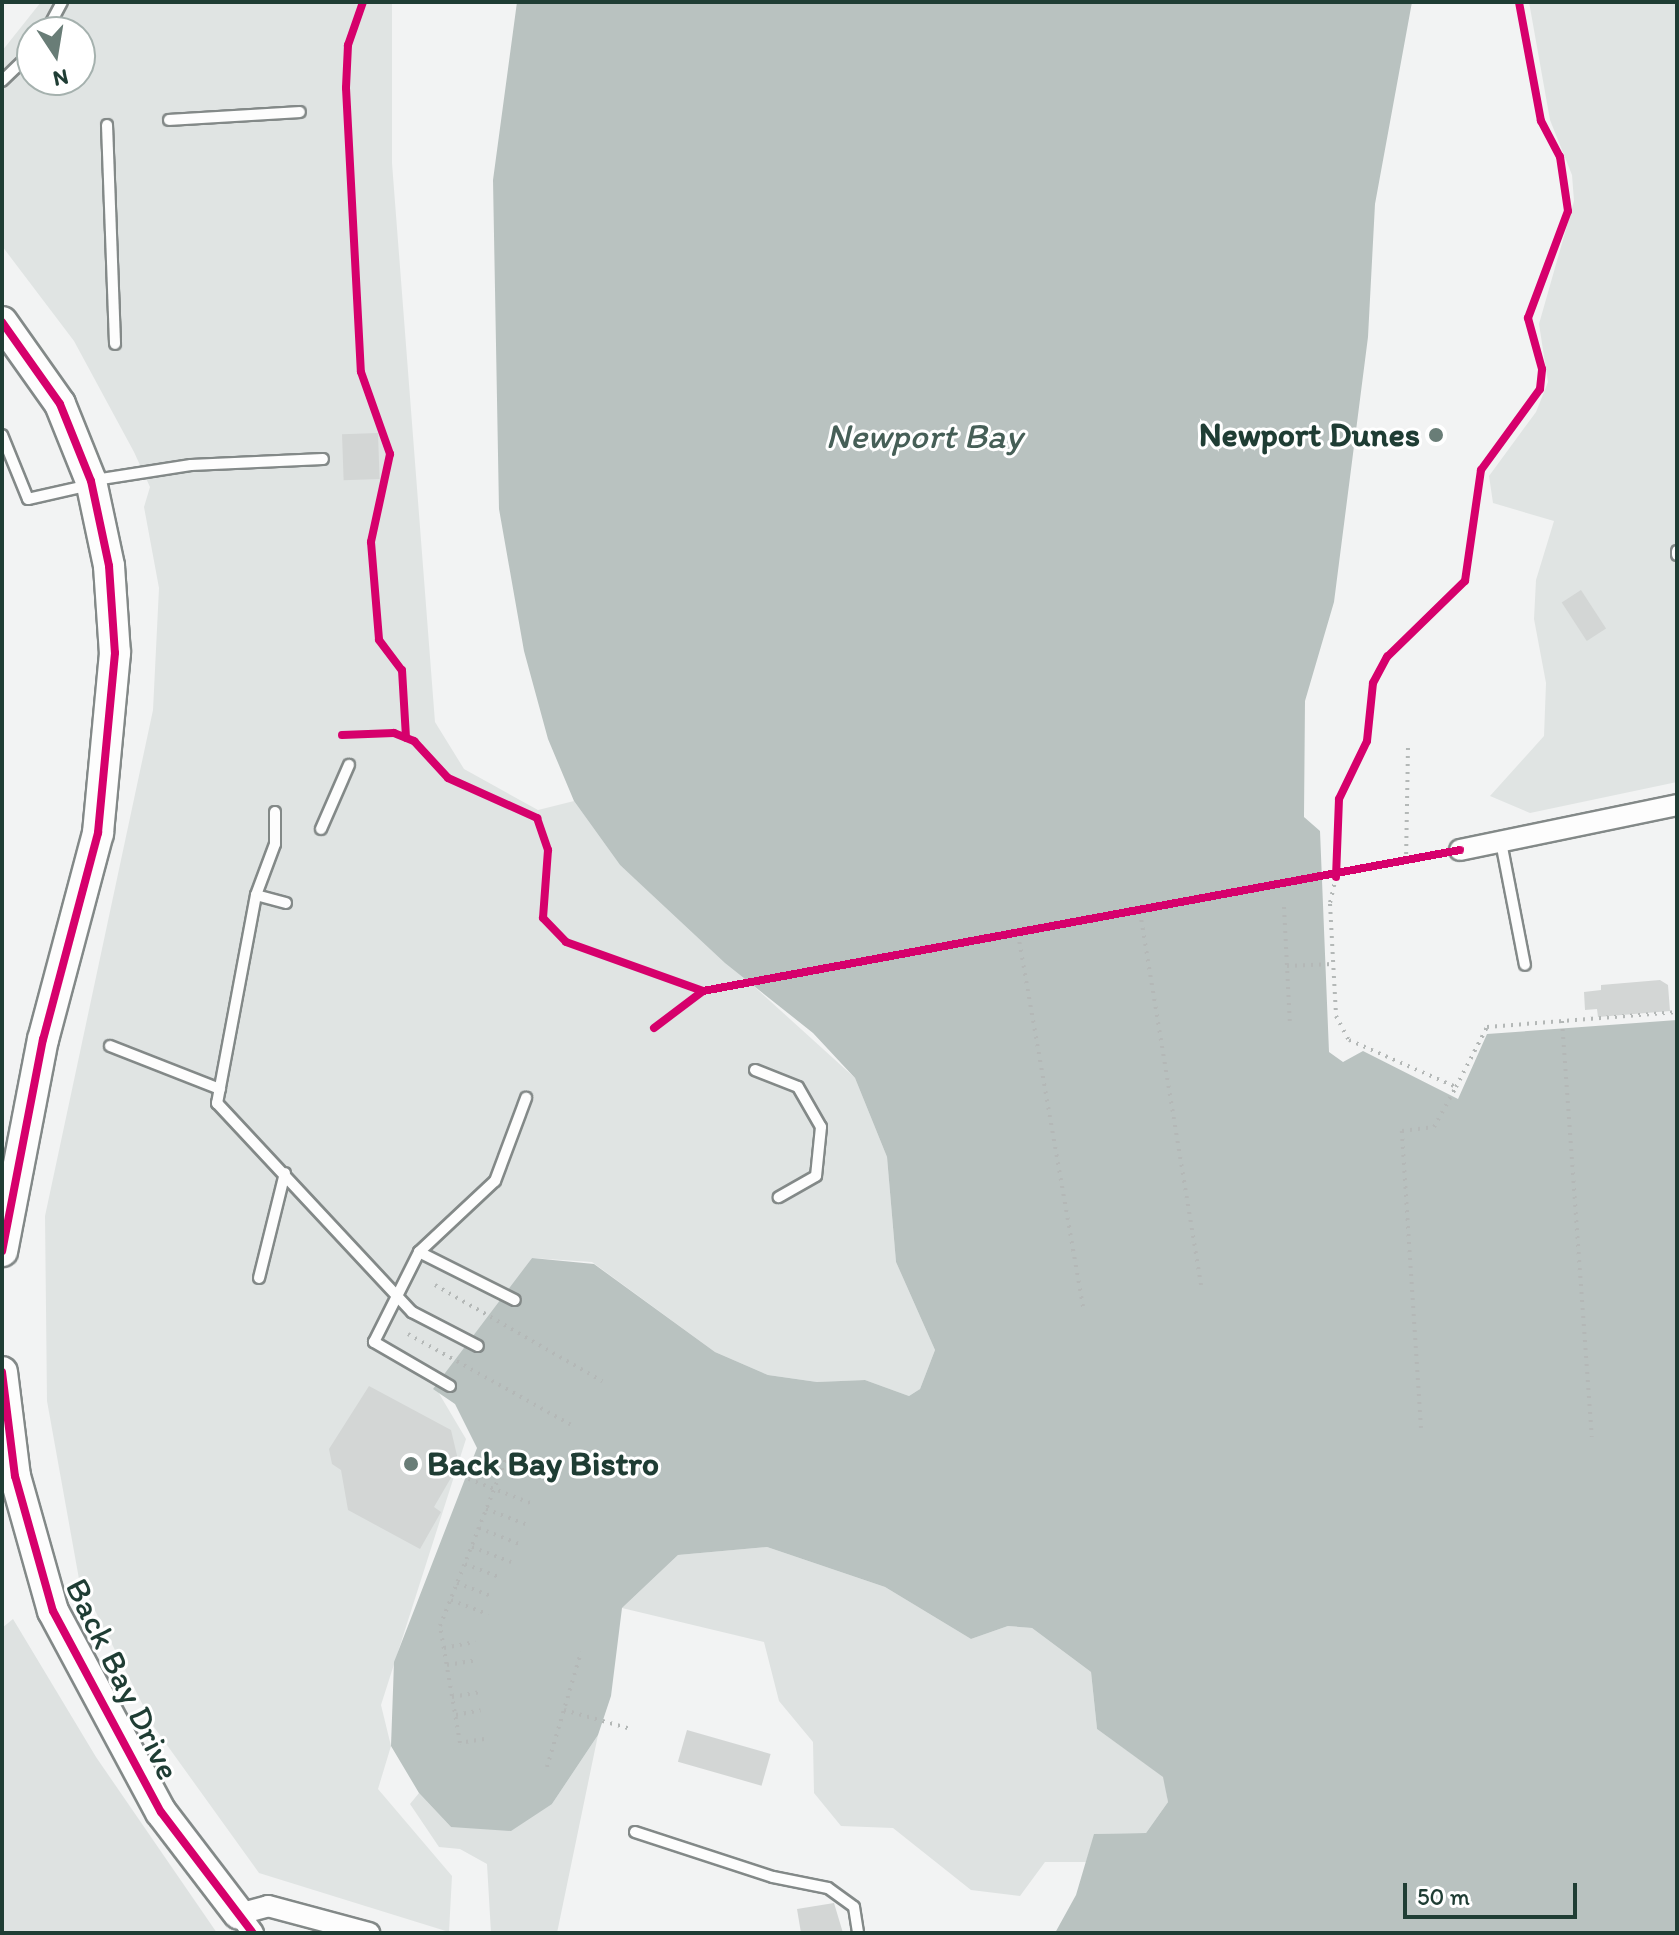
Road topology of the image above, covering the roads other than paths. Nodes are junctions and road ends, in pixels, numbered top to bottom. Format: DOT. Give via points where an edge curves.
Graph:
graph roads {
  1 [pos="300,112"];
  2 [pos="169,120"];
  3 [pos="107,125"];
  4 [pos="2,322"];
  5 [pos="115,344"];
  6 [pos="2,435"];
  7 [pos="323,459"];
  8 [pos="91,483"];
  9 [pos="349,765"];
  10 [pos="1677,805"];
  11 [pos="275,812"];
  12 [pos="321,829"];
  13 [pos="1501,842"];
  14 [pos="1460,850"];
  15 [pos="256,895"];
  16 [pos="286,903"];
  17 [pos="1525,965"];
  18 [pos="110,1046"];
  19 [pos="755,1070"];
  20 [pos="220,1089"];
  21 [pos="526,1098"];
  22 [pos="285,1173"];
  23 [pos="779,1197"];
  24 [pos="2,1251"];
  25 [pos="419,1252"];
  26 [pos="259,1278"];
  27 [pos="397,1297"];
  28 [pos="515,1300"];
  29 [pos="478,1346"];
  30 [pos="2,1372"];
  31 [pos="450,1386"];
  32 [pos="635,1832"];
  33 [pos="246,1924"];
  34 [pos="369,1933"];
  35 [pos="858,1933"];
  1 -- 2 [label="lane"];
  3 -- 5 [label="lane"];
  4 -- 8 [label="street" via="60,404"];
  6 -- 8 [label="lane" via="28,499"];
  7 -- 8 [label="lane" via="191,465"];
  8 -- 24 [label="street" via="109,566 114,639 108,766 98,833 11,1181"];
  9 -- 12 [label="lane"];
  10 -- 13 [label="street"];
  11 -- 15 [label="lane" via="275,844"];
  13 -- 14 [label="street"];
  13 -- 17 [label="lane"];
  15 -- 16 [label="lane"];
  15 -- 20 [label="lane"];
  18 -- 20 [label="lane"];
  19 -- 23 [label="lane" via="798,1087 821,1127 816,1176"];
  20 -- 22 [label="lane" via="217,1103"];
  21 -- 25 [label="lane" via="495,1181"];
  22 -- 26 [label="lane"];
  22 -- 27 [label="lane"];
  25 -- 27 [label="lane"];
  25 -- 28 [label="lane"];
  27 -- 29 [label="lane" via="412,1312"];
  27 -- 31 [label="lane" via="374,1342"];
  30 -- 33 [label="street, Back Bay Drive" via="15,1476 53,1611 161,1812"];
  32 -- 35 [label="lane" via="773,1877 828,1888 854,1907"];
  33 -- 34 [label="street" via="268,1906"];
}
